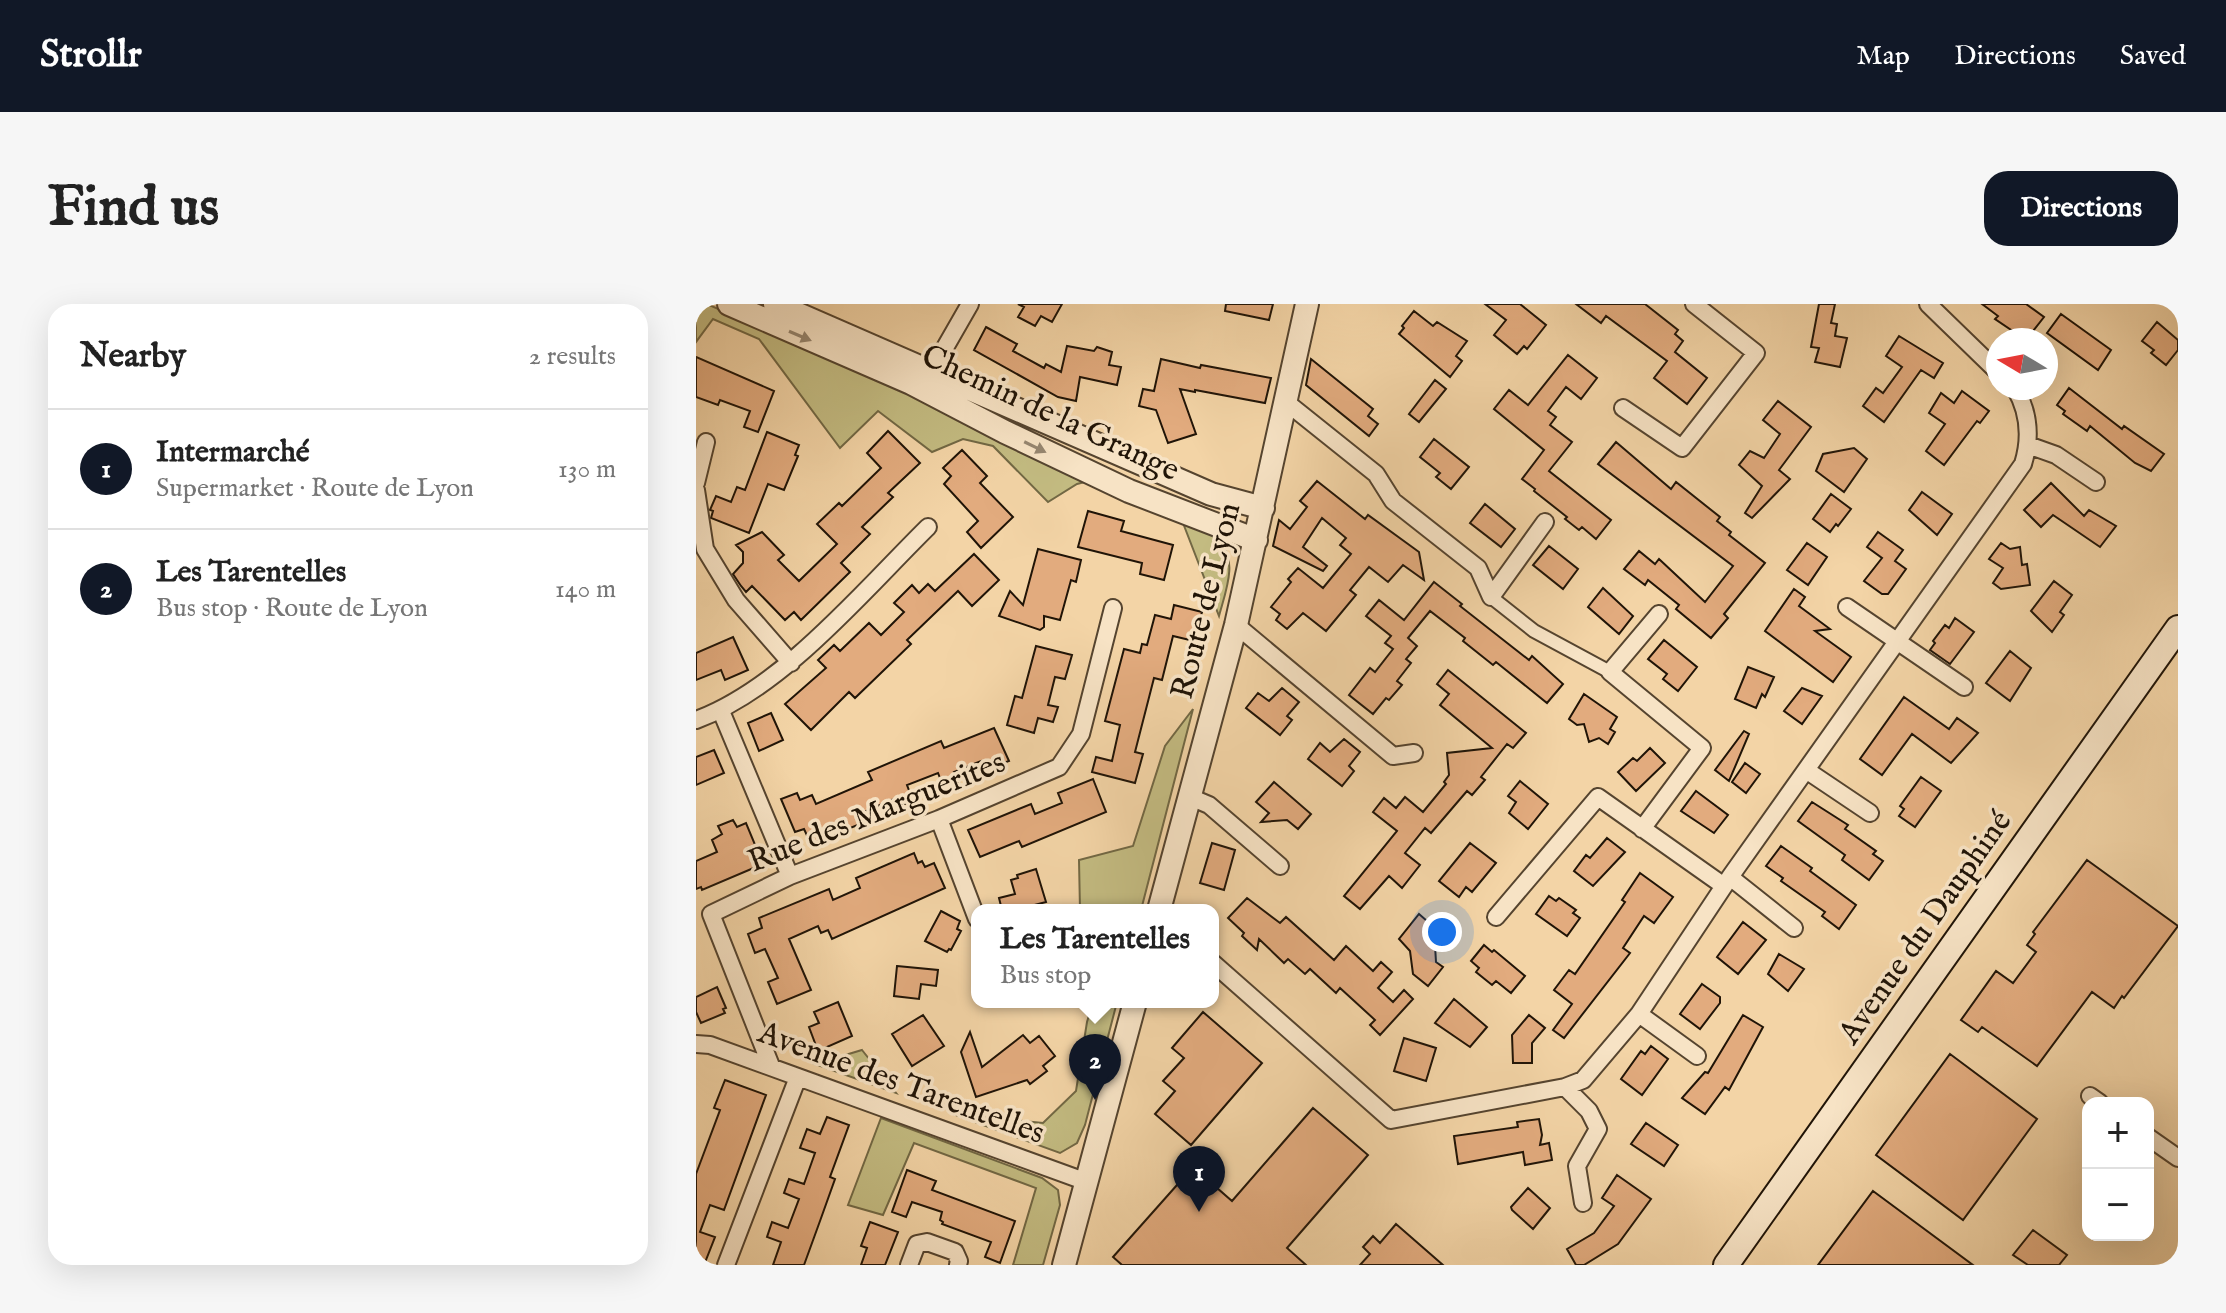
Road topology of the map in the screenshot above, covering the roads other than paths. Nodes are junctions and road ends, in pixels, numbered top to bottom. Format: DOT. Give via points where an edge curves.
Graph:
graph roads {
  1 [pos="729,304"];
  2 [pos="775,304"];
  3 [pos="970,304"];
  4 [pos="1307,304"];
  5 [pos="1694,304"];
  6 [pos="1928,304"];
  7 [pos="1986,360"];
  8 [pos="926,381"];
  9 [pos="2020,400"];
  10 [pos="1286,402"];
  11 [pos="1623,408"];
  12 [pos="706,442"];
  13 [pos="2028,445"];
  14 [pos="2096,482"];
  15 [pos="696,483"];
  16 [pos="696,490"];
  17 [pos="1263,508"];
  18 [pos="1545,522"];
  19 [pos="928,527"];
  20 [pos="1256,540"];
  21 [pos="1491,597"];
  22 [pos="1847,607"];
  23 [pos="1113,608"];
  24 [pos="1659,614"];
  25 [pos="1236,625"];
  26 [pos="2178,628"];
  27 [pos="1897,642"];
  28 [pos="791,663"];
  29 [pos="1610,672"];
  30 [pos="1964,687"];
  31 [pos="721,711"];
  32 [pos="696,720"];
  33 [pos="1414,753"];
  34 [pos="1806,770"];
  35 [pos="1190,797"];
  36 [pos="1870,813"];
  37 [pos="939,819"];
  38 [pos="1642,829"];
  39 [pos="1280,866"];
  40 [pos="790,876"];
  41 [pos="1727,882"];
  42 [pos="971,904"];
  43 [pos="1161,904"];
  44 [pos="703,916"];
  45 [pos="1496,917"];
  46 [pos="1794,928"];
  47 [pos="1219,968"];
  48 [pos="1133,1008"];
  49 [pos="1639,1014"];
  50 [pos="696,1044"];
  51 [pos="1697,1056"];
  52 [pos="771,1066"];
  53 [pos="798,1077"];
  54 [pos="1565,1087"];
  55 [pos="2154,1141"];
  56 [pos="2178,1158"];
  57 [pos="1087,1182"];
  58 [pos="1583,1203"];
  59 [pos="726,1265"];
  60 [pos="909,1265"];
  61 [pos="958,1265"];
  62 [pos="1064,1265"];
  63 [pos="1726,1265"];
  1 -- 8 [label="street, Chemin de la Grange, one-way"];
  2 -- 8 [label="street, Chemin de la Grange"];
  3 -- 8 [label="street"];
  4 -- 10 [label="street, Route de Lyon"];
  5 -- 11 [label="street" via="1756,353 1682,448"];
  6 -- 7 [label="street"];
  8 -- 17 [label="street, Chemin de la Grange" via="994,398 1211,494"];
  8 -- 20 [label="street, Chemin de la Grange, one-way" via="1017,438 1129,491"];
  9 -- 13 [label="street"];
  10 -- 17 [label="street, Route de Lyon"];
  10 -- 21 [label="street" via="1376,474 1393,501 1478,568"];
  12 -- 15 [label="street"];
  13 -- 14 [label="street" via="2056,455"];
  13 -- 27 [label="street" via="2023,464"];
  16 -- 28 [label="street" via="705,549 736,600"];
  17 -- 20 [label="street, Route de Lyon"];
  18 -- 21 [label="street"];
  19 -- 28 [label="street"];
  20 -- 25 [label="street, Route de Lyon"];
  21 -- 29 [label="street" via="1534,631"];
  22 -- 27 [label="street"];
  23 -- 37 [label="street, Rue des Marguerites" via="1081,734 1059,767"];
  24 -- 29 [label="street"];
  25 -- 33 [label="street" via="1393,756"];
  25 -- 35 [label="street, Route de Lyon"];
  26 -- 63 [label="main road, Avenue du Dauphiné"];
  27 -- 30 [label="street"];
  27 -- 34 [label="street"];
  28 -- 31 [label="street"];
  29 -- 38 [label="street" via="1702,748"];
  31 -- 32 [label="street"];
  31 -- 40 [label="street"];
  34 -- 36 [label="street"];
  34 -- 41 [label="street"];
  35 -- 39 [label="street" via="1209,805"];
  35 -- 43 [label="street, Route de Lyon"];
  37 -- 40 [label="street, Rue des Marguerites"];
  37 -- 42 [label="street"];
  38 -- 41 [label="street"];
  38 -- 45 [label="street" via="1598,797"];
  40 -- 44 [label="street, Rue des Marguerites"];
  41 -- 46 [label="street"];
  41 -- 49 [label="street"];
  44 -- 52 [label="street, Rue des Marguerites"];
  47 -- 54 [label="street" via="1391,1120"];
  48 -- 57 [label="street"];
  49 -- 51 [label="street"];
  49 -- 54 [label="street" via="1583,1080"];
  50 -- 52 [label="street, Avenue des Tarentelles"];
  52 -- 53 [label="street, Avenue des Tarentelles"];
  53 -- 57 [label="street, Avenue des Tarentelles"];
  53 -- 59 [label="street"];
  54 -- 58 [label="street" via="1589,1111 1598,1129 1577,1166"];
  55 -- 56 [label="street"];
  57 -- 62 [label="street"];
  60 -- 61 [label="street" via="917,1244 927,1242 955,1252"];
}
